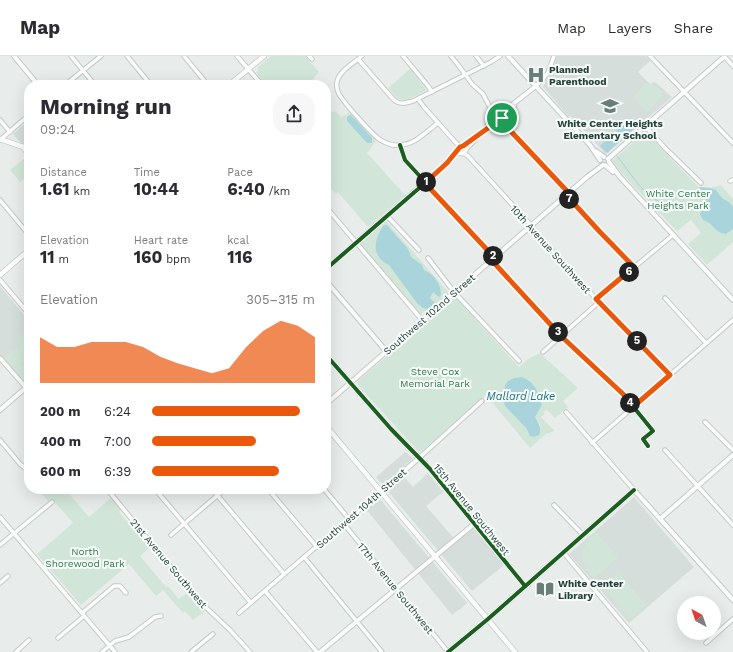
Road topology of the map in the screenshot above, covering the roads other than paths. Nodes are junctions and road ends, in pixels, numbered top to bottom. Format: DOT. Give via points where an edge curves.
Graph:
graph roads {
  1 [pos="14,56"];
  2 [pos="71,56"];
  3 [pos="101,56"];
  4 [pos="127,56"];
  5 [pos="184,56"];
  6 [pos="237,56"];
  7 [pos="264,56"];
  8 [pos="403,56"];
  9 [pos="450,56"];
  10 [pos="476,56"];
  11 [pos="500,56"];
  12 [pos="508,56"];
  13 [pos="554,56"];
  14 [pos="650,56"];
  15 [pos="724,56"];
  16 [pos="360,57"];
  17 [pos="484,66"];
  18 [pos="733,66"];
  19 [pos="248,69"];
  20 [pos="83,71"];
  21 [pos="466,75"];
  22 [pos="34,80"];
  23 [pos="71,80"];
  24 [pos="91,80"];
  25 [pos="147,80"];
  26 [pos="204,80"];
  27 [pos="234,80"];
  28 [pos="258,80"];
  29 [pos="536,86"];
  30 [pos="432,92"];
  31 [pos="684,92"];
  32 [pos="418,99"];
  33 [pos="499,118"];
  34 [pos="0,120"];
  35 [pos="24,120"];
  36 [pos="438,123"];
  37 [pos="645,126"];
  38 [pos="10,132"];
  39 [pos="0,140"];
  40 [pos="733,143"];
  41 [pos="400,146"];
  42 [pos="23,147"];
  43 [pos="462,150"];
  44 [pos="605,161"];
  45 [pos="425,183"];
  46 [pos="701,183"];
  47 [pos="567,194"];
  48 [pos="0,200"];
  49 [pos="331,213"];
  50 [pos="387,216"];
  51 [pos="530,226"];
  52 [pos="24,229"];
  53 [pos="673,234"];
  54 [pos="356,242"];
  55 [pos="419,250"];
  56 [pos="24,254"];
  57 [pos="494,257"];
  58 [pos="428,258"];
  59 [pos="331,264"];
  60 [pos="634,267"];
  61 [pos="0,274"];
  62 [pos="0,280"];
  63 [pos="331,287"];
  64 [pos="454,292"];
  65 [pos="665,298"];
  66 [pos="733,300"];
  67 [pos="598,301"];
  68 [pos="24,308"];
  69 [pos="422,320"];
  70 [pos="733,320"];
  71 [pos="561,336"];
  72 [pos="706,343"];
  73 [pos="386,351"];
  74 [pos="543,352"];
  75 [pos="0,358"];
  76 [pos="331,360"];
  77 [pos="519,361"];
  78 [pos="670,375"];
  79 [pos="350,382"];
  80 [pos="24,384"];
  81 [pos="24,391"];
  82 [pos="331,399"];
  83 [pos="482,402"];
  84 [pos="633,407"];
  85 [pos="0,410"];
  86 [pos="566,412"];
  87 [pos="705,422"];
  88 [pos="331,432"];
  89 [pos="0,440"];
  90 [pos="592,443"];
  91 [pos="648,446"];
  92 [pos="665,450"];
  93 [pos="733,450"];
  94 [pos="733,455"];
  95 [pos="419,458"];
  96 [pos="24,467"];
  97 [pos="698,486"];
  98 [pos="634,490"];
  99 [pos="381,491"];
  100 [pos="111,494"];
  101 [pos="159,494"];
  102 [pos="272,494"];
  103 [pos="328,494"];
  104 [pos="217,495"];
  105 [pos="52,502"];
  106 [pos="554,505"];
  107 [pos="0,517"];
  108 [pos="349,519"];
  109 [pos="660,519"];
  110 [pos="184,523"];
  111 [pos="344,524"];
  112 [pos="474,524"];
  113 [pos="733,525"];
  114 [pos="14,533"];
  115 [pos="170,535"];
  116 [pos="583,535"];
  117 [pos="0,545"];
  118 [pos="316,547"];
  119 [pos="564,552"];
  120 [pos="435,556"];
  121 [pos="304,557"];
  122 [pos="284,574"];
  123 [pos="8,576"];
  124 [pos="0,583"];
  125 [pos="525,586"];
  126 [pos="397,588"];
  127 [pos="265,591"];
  128 [pos="126,593"];
  129 [pos="733,600"];
  130 [pos="251,603"];
  131 [pos="239,613"];
  132 [pos="83,615"];
  133 [pos="161,616"];
  134 [pos="488,619"];
  135 [pos="733,619"];
  136 [pos="357,621"];
  137 [pos="213,634"];
  138 [pos="58,638"];
  139 [pos="29,640"];
  140 [pos="706,643"];
  141 [pos="110,646"];
  142 [pos="194,651"];
  143 [pos="16,652"];
  144 [pos="102,652"];
  145 [pos="115,652"];
  146 [pos="250,652"];
  147 [pos="317,652"];
  148 [pos="320,652"];
  149 [pos="382,652"];
  150 [pos="448,652"];
  151 [pos="515,652"];
  152 [pos="647,652"];
  1 -- 22 [label="street"];
  2 -- 20 [label="street"];
  3 -- 20 [label="street"];
  4 -- 25 [label="street"];
  5 -- 26 [label="street"];
  6 -- 19 [label="street"];
  7 -- 19 [label="main road"];
  8 -- 30 [label="street"];
  9 -- 21 [label="street"];
  10 -- 17 [label="street"];
  11 -- 17 [label="street"];
  12 -- 29 [label="street"];
  13 -- 29 [label="street" via="548,73"];
  14 -- 31 [label="street"];
  15 -- 18 [label="street"];
  15 -- 31 [label="street, Southwest 102nd Street"];
  16 -- 32 [label="street" via="397,102"];
  16 -- 41 [label="street" via="340,75 336,84 339,94 373,133 385,142"];
  17 -- 21 [label="street"];
  19 -- 27 [label="main road"];
  19 -- 28 [label="street"];
  20 -- 23 [label="street"];
  20 -- 24 [label="street"];
  21 -- 30 [label="street"];
  21 -- 33 [label="street"];
  29 -- 33 [label="street"];
  29 -- 44 [label="street"];
  30 -- 32 [label="street"];
  31 -- 37 [label="street, Southwest 102nd Street"];
  31 -- 40 [label="street"];
  32 -- 36 [label="street"];
  33 -- 43 [label="street"];
  33 -- 47 [label="street"];
  34 -- 38 [label="street"];
  35 -- 38 [label="street"];
  36 -- 41 [label="street" via="413,142"];
  36 -- 43 [label="street"];
  37 -- 44 [label="street, Southwest 102nd Street"];
  37 -- 46 [label="street"];
  38 -- 39 [label="street"];
  39 -- 42 [label="main road"];
  41 -- 45 [label="street" via="405,160"];
  43 -- 45 [label="street"];
  43 -- 51 [label="street, 10th Avenue Southwest"];
  44 -- 47 [label="street, Southwest 102nd Street"];
  44 -- 53 [label="street"];
  45 -- 50 [label="street"];
  45 -- 57 [label="street"];
  47 -- 51 [label="street, Southwest 102nd Street"];
  47 -- 60 [label="street"];
  48 -- 52 [label="street"];
  49 -- 54 [label="street"];
  50 -- 54 [label="street"];
  50 -- 55 [label="street"];
  51 -- 57 [label="street, Southwest 102nd Street"];
  51 -- 67 [label="street, 10th Avenue Southwest"];
  53 -- 60 [label="street"];
  53 -- 66 [label="street"];
  54 -- 59 [label="street"];
  54 -- 69 [label="street"];
  56 -- 61 [label="main road"];
  57 -- 64 [label="street, Southwest 102nd Street"];
  57 -- 71 [label="street" via="496,265"];
  58 -- 64 [label="street"];
  60 -- 67 [label="street"];
  62 -- 68 [label="street"];
  63 -- 73 [label="street"];
  64 -- 69 [label="street, Southwest 102nd Street"];
  64 -- 77 [label="street"];
  65 -- 72 [label="street"];
  67 -- 71 [label="street"];
  67 -- 78 [label="street, 10th Avenue Southwest"];
  69 -- 73 [label="street, Southwest 102nd Street"];
  70 -- 72 [label="street"];
  71 -- 74 [label="street"];
  71 -- 84 [label="street" via="623,394"];
  72 -- 78 [label="street"];
  73 -- 79 [label="street, Southwest 102nd Street"];
  75 -- 80 [label="street"];
  76 -- 79 [label="street, 15th Avenue Southwest"];
  78 -- 84 [label="street"];
  79 -- 82 [label="street, Southwest 102nd Street"];
  79 -- 95 [label="street, 15th Avenue Southwest"];
  81 -- 85 [label="street"];
  83 -- 95 [label="street, Southwest 104th Street"];
  84 -- 90 [label="street"];
  84 -- 91 [label="street" via="653,431 643,440"];
  86 -- 90 [label="street"];
  87 -- 93 [label="street"];
  88 -- 99 [label="main road"];
  89 -- 96 [label="street"];
  90 -- 98 [label="street"];
  92 -- 97 [label="street"];
  94 -- 97 [label="street"];
  95 -- 99 [label="street, Southwest 104th Street"];
  95 -- 112 [label="street, 15th Avenue Southwest"];
  97 -- 109 [label="street"];
  97 -- 113 [label="street"];
  98 -- 109 [label="street"];
  98 -- 116 [label="street"];
  99 -- 108 [label="street, Southwest 104th Street"];
  99 -- 120 [label="main road"];
  100 -- 146 [label="street, 21st Avenue Southwest" via="199,601"];
  101 -- 110 [label="street"];
  102 -- 118 [label="street"];
  103 -- 108 [label="street"];
  104 -- 110 [label="street"];
  104 -- 122 [label="street"];
  105 -- 114 [label="street"];
  106 -- 116 [label="street"];
  107 -- 114 [label="street"];
  108 -- 111 [label="street, Southwest 104th Street"];
  109 -- 129 [label="street"];
  110 -- 115 [label="street"];
  110 -- 130 [label="street"];
  111 -- 118 [label="street, Southwest 104th Street"];
  111 -- 126 [label="street, 17th Avenue Southwest"];
  112 -- 120 [label="street"];
  112 -- 125 [label="street, 15th Avenue Southwest"];
  114 -- 117 [label="street"];
  114 -- 132 [label="street"];
  116 -- 119 [label="street"];
  118 -- 121 [label="street, Southwest 104th Street"];
  119 -- 125 [label="street"];
  119 -- 152 [label="street"];
  120 -- 126 [label="street"];
  120 -- 134 [label="main road"];
  121 -- 122 [label="street, Southwest 104th Street"];
  121 -- 136 [label="street"];
  122 -- 127 [label="street, Southwest 104th Street"];
  123 -- 124 [label="street"];
  125 -- 134 [label="street"];
  126 -- 136 [label="street"];
  126 -- 150 [label="street, 17th Avenue Southwest"];
  127 -- 130 [label="street, Southwest 104th Street"];
  127 -- 147 [label="street"];
  128 -- 132 [label="street" via="120,586 114,586"];
  130 -- 131 [label="street, Southwest 104th Street"];
  132 -- 138 [label="street"];
  132 -- 141 [label="street"];
  133 -- 141 [label="street" via="155,617 129,637"];
  134 -- 150 [label="street"];
  134 -- 151 [label="main road"];
  135 -- 140 [label="street"];
  136 -- 148 [label="street"];
  136 -- 149 [label="street"];
  137 -- 142 [label="street"];
  139 -- 143 [label="street"];
  141 -- 144 [label="street"];
  141 -- 145 [label="street"];
}
